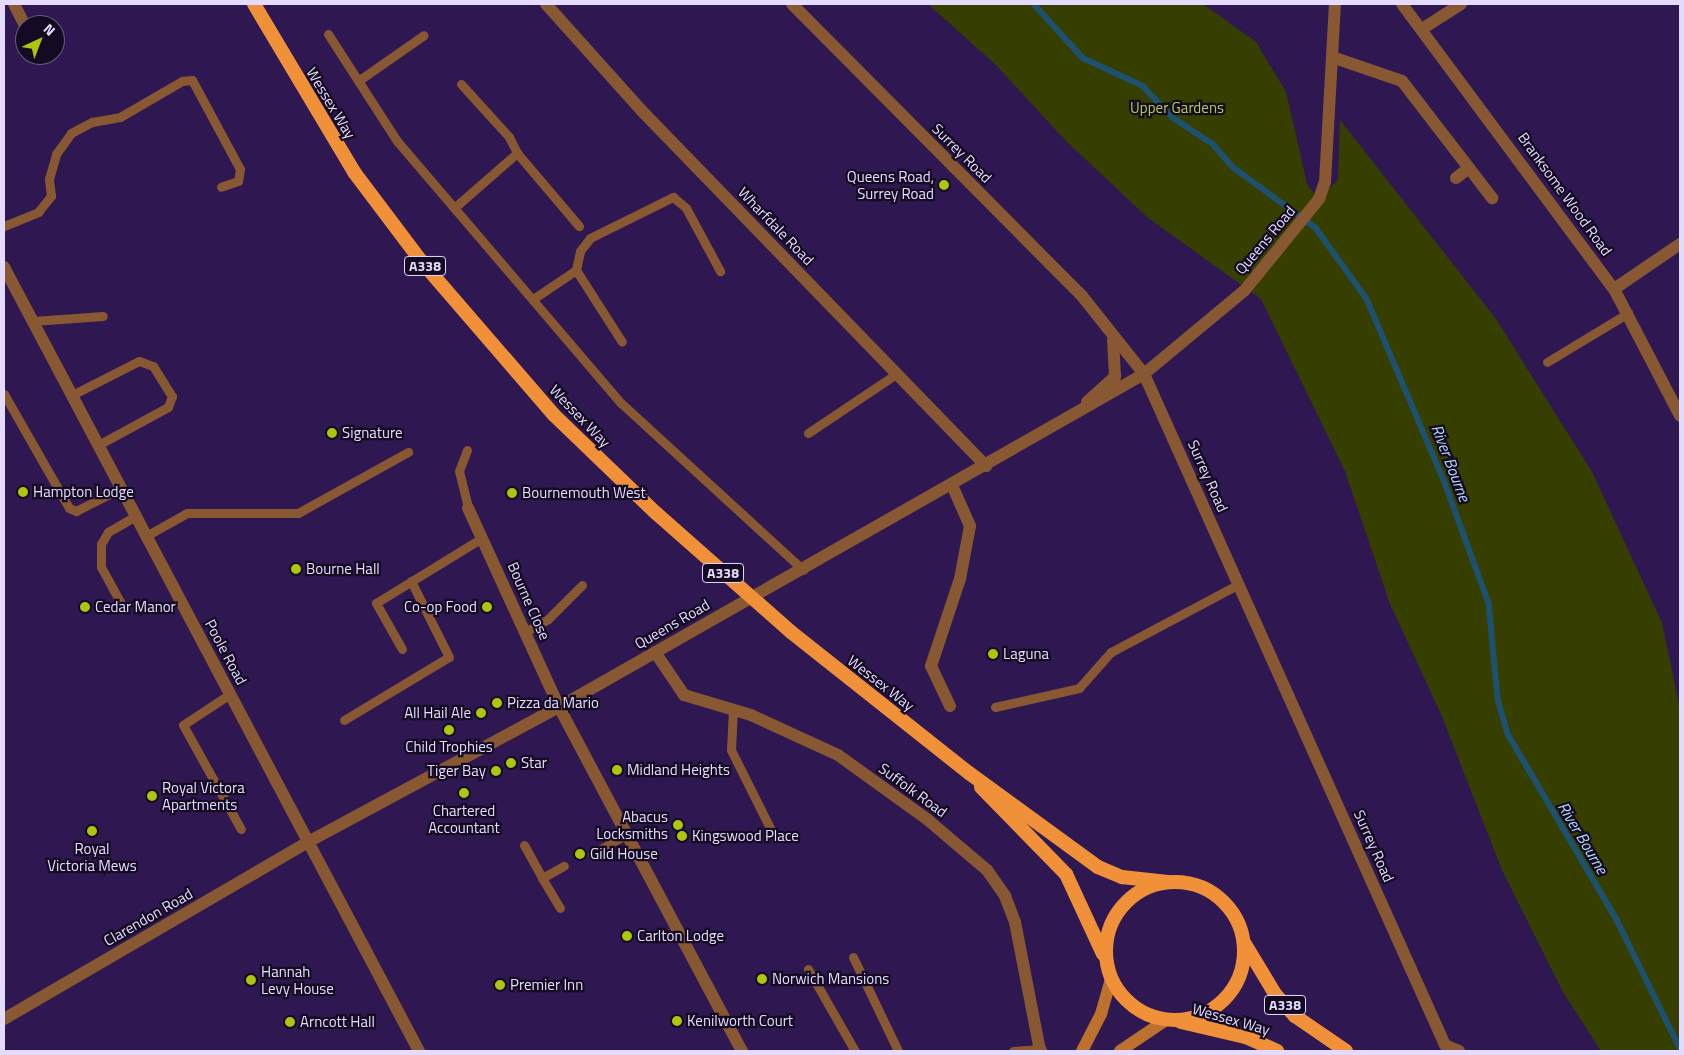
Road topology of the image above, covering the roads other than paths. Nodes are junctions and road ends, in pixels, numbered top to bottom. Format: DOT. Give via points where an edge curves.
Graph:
graph roads {
  1 [pos="254,4"];
  2 [pos="546,4"];
  3 [pos="792,4"];
  4 [pos="1335,4"];
  5 [pos="1402,4"];
  6 [pos="1461,4"];
  7 [pos="1422,29"];
  8 [pos="328,34"];
  9 [pos="424,35"];
  10 [pos="1332,57"];
  11 [pos="358,80"];
  12 [pos="461,84"];
  13 [pos="517,153"];
  14 [pos="1469,168"];
  15 [pos="1456,178"];
  16 [pos="222,187"];
  17 [pos="1492,198"];
  18 [pos="454,208"];
  19 [pos="4,226"];
  20 [pos="579,226"];
  21 [pos="1680,244"];
  22 [pos="4,267"];
  23 [pos="576,270"];
  24 [pos="720,271"];
  25 [pos="1614,290"];
  26 [pos="532,299"];
  27 [pos="1628,313"];
  28 [pos="103,316"];
  29 [pos="32,321"];
  30 [pos="1112,338"];
  31 [pos="622,342"];
  32 [pos="1547,362"];
  33 [pos="896,374"];
  34 [pos="1144,374"];
  35 [pos="4,394"];
  36 [pos="72,395"];
  37 [pos="1074,413"];
  38 [pos="1680,416"];
  39 [pos="808,433"];
  40 [pos="98,445"];
  41 [pos="467,450"];
  42 [pos="408,452"];
  43 [pos="986,466"];
  44 [pos="952,485"];
  45 [pos="121,488"];
  46 [pos="468,508"];
  47 [pos="136,516"];
  48 [pos="146,536"];
  49 [pos="482,538"];
  50 [pos="803,570"];
  51 [pos="411,581"];
  52 [pos="1238,584"];
  53 [pos="582,585"];
  54 [pos="124,609"];
  55 [pos="525,632"];
  56 [pos="402,649"];
  57 [pos="655,652"];
  58 [pos="230,694"];
  59 [pos="950,706"];
  60 [pos="995,707"];
  61 [pos="559,708"];
  62 [pos="733,709"];
  63 [pos="344,720"];
  64 [pos="969,773"];
  65 [pos="241,829"];
  66 [pos="627,834"];
  67 [pos="773,834"];
  68 [pos="308,842"];
  69 [pos="524,845"];
  70 [pos="592,854"];
  71 [pos="564,866"];
  72 [pos="542,878"];
  73 [pos="1168,882"];
  74 [pos="560,908"];
  75 [pos="1243,941"];
  76 [pos="853,957"];
  77 [pos="1106,962"];
  78 [pos="808,969"];
  79 [pos="1111,979"];
  80 [pos="4,1019"];
  81 [pos="1171,1020"];
  82 [pos="1041,1050"];
  83 [pos="420,1051"];
  84 [pos="742,1051"];
  85 [pos="855,1051"];
  86 [pos="898,1051"];
  87 [pos="1013,1051"];
  88 [pos="1082,1051"];
  89 [pos="1120,1051"];
  90 [pos="1277,1051"];
  91 [pos="1346,1051"];
  92 [pos="1459,1051"];
  1 -- 64 [label="highway, Wessex Way / A338, bridge" via="354,172 427,268 554,415 656,514 791,632"];
  2 -- 33 [label="street, Wharfdale Road" via="641,110"];
  3 -- 30 [label="street, Surrey Road" via="1082,296"];
  4 -- 10 [label="street, Queens Road"];
  5 -- 7 [label="street, Branksome Wood Road"];
  6 -- 7 [label="street"];
  7 -- 25 [label="street, Branksome Wood Road"];
  8 -- 11 [label="lane"];
  9 -- 11 [label="lane"];
  10 -- 14 [label="street" via="1402,81"];
  10 -- 34 [label="street, Queens Road" via="1326,182 1310,211 1244,291"];
  11 -- 18 [label="lane" via="397,141"];
  12 -- 13 [label="lane" via="509,137"];
  13 -- 18 [label="lane"];
  13 -- 20 [label="lane"];
  14 -- 15 [label="street"];
  14 -- 17 [label="street"];
  16 -- 19 [label="lane" via="238,180 240,169 192,80 182,81 120,117 92,122 71,133 56,154 49,179 51,196 38,212"];
  18 -- 26 [label="lane"];
  21 -- 25 [label="street"];
  22 -- 29 [label="street, Poole Road"];
  23 -- 24 [label="lane" via="580,250 590,238 673,197 686,208"];
  23 -- 26 [label="lane"];
  23 -- 31 [label="lane"];
  25 -- 27 [label="street, Branksome Wood Road"];
  26 -- 50 [label="lane" via="621,403"];
  27 -- 32 [label="lane"];
  27 -- 38 [label="street, Branksome Wood Road"];
  28 -- 29 [label="lane"];
  29 -- 36 [label="street, Poole Road"];
  30 -- 34 [label="street, Surrey Road"];
  30 -- 37 [label="street, Queens Road" via="1117,360 1114,377"];
  33 -- 39 [label="lane"];
  33 -- 43 [label="street, Wharfdale Road"];
  34 -- 37 [label="street, Queens Road"];
  34 -- 52 [label="street, Surrey Road"];
  35 -- 45 [label="lane" via="69,508 76,511"];
  36 -- 40 [label="street, Poole Road"];
  36 -- 40 [label="lane" via="139,361 153,366 172,396 168,407"];
  37 -- 43 [label="street, Queens Road"];
  40 -- 45 [label="street, Poole Road"];
  41 -- 46 [label="lane" via="459,471"];
  42 -- 48 [label="lane" via="298,513 187,513"];
  43 -- 44 [label="street, Queens Road"];
  44 -- 50 [label="street, Queens Road"];
  44 -- 59 [label="street" via="970,526 960,578 931,666"];
  45 -- 47 [label="street, Poole Road"];
  46 -- 49 [label="street, Bourne Close"];
  47 -- 48 [label="street, Poole Road"];
  47 -- 54 [label="lane" via="108,532 101,544 101,567"];
  48 -- 58 [label="street, Poole Road"];
  49 -- 51 [label="lane"];
  49 -- 55 [label="street, Bourne Close"];
  50 -- 57 [label="street, Queens Road"];
  51 -- 56 [label="lane" via="376,603"];
  51 -- 63 [label="lane" via="450,657"];
  52 -- 60 [label="lane" via="1111,652 1079,688"];
  52 -- 92 [label="street, Surrey Road" via="1445,1045"];
  53 -- 55 [label="lane" via="548,619"];
  55 -- 61 [label="street, Bourne Close"];
  57 -- 61 [label="street, Queens Road"];
  57 -- 62 [label="street, Suffolk Road" via="684,695"];
  58 -- 65 [label="lane" via="183,725"];
  58 -- 68 [label="street, Poole Road"];
  61 -- 66 [label="street, Bourne Close"];
  61 -- 68 [label="street, Queens Road"];
  62 -- 67 [label="lane" via="731,750"];
  62 -- 82 [label="street, Suffolk Road" via="838,756 928,820 987,870 1005,896 1015,922"];
  64 -- 73 [label="highway, Wessex Way" via="1098,866 1122,877"];
  64 -- 77 [label="highway, Wessex Way" via="1066,874"];
  66 -- 70 [label="lane"];
  66 -- 84 [label="street, Bourne Close"];
  68 -- 80 [label="street, Clarendon Road"];
  68 -- 83 [label="street, Poole Road"];
  69 -- 72 [label="lane"];
  71 -- 72 [label="lane"];
  72 -- 74 [label="lane"];
  73 -- 75 [label="highway" via="1194,884 1217,897 1234,916"];
  73 -- 77 [label="highway" via="1139,892 1120,909 1108,931"];
  75 -- 81 [label="highway" via="1242,966 1227,996 1208,1012"];
  75 -- 91 [label="highway, Wessex Way / A338" via="1275,994 1295,1016"];
  76 -- 86 [label="lane"];
  77 -- 79 [label="highway"];
  78 -- 85 [label="lane"];
  79 -- 81 [label="highway" via="1128,1002"];
  79 -- 88 [label="main road" via="1102,1014"];
  81 -- 89 [label="main road"];
  81 -- 90 [label="highway, Wessex Way" via="1246,1037"];
  82 -- 87 [label="lane"];
}
